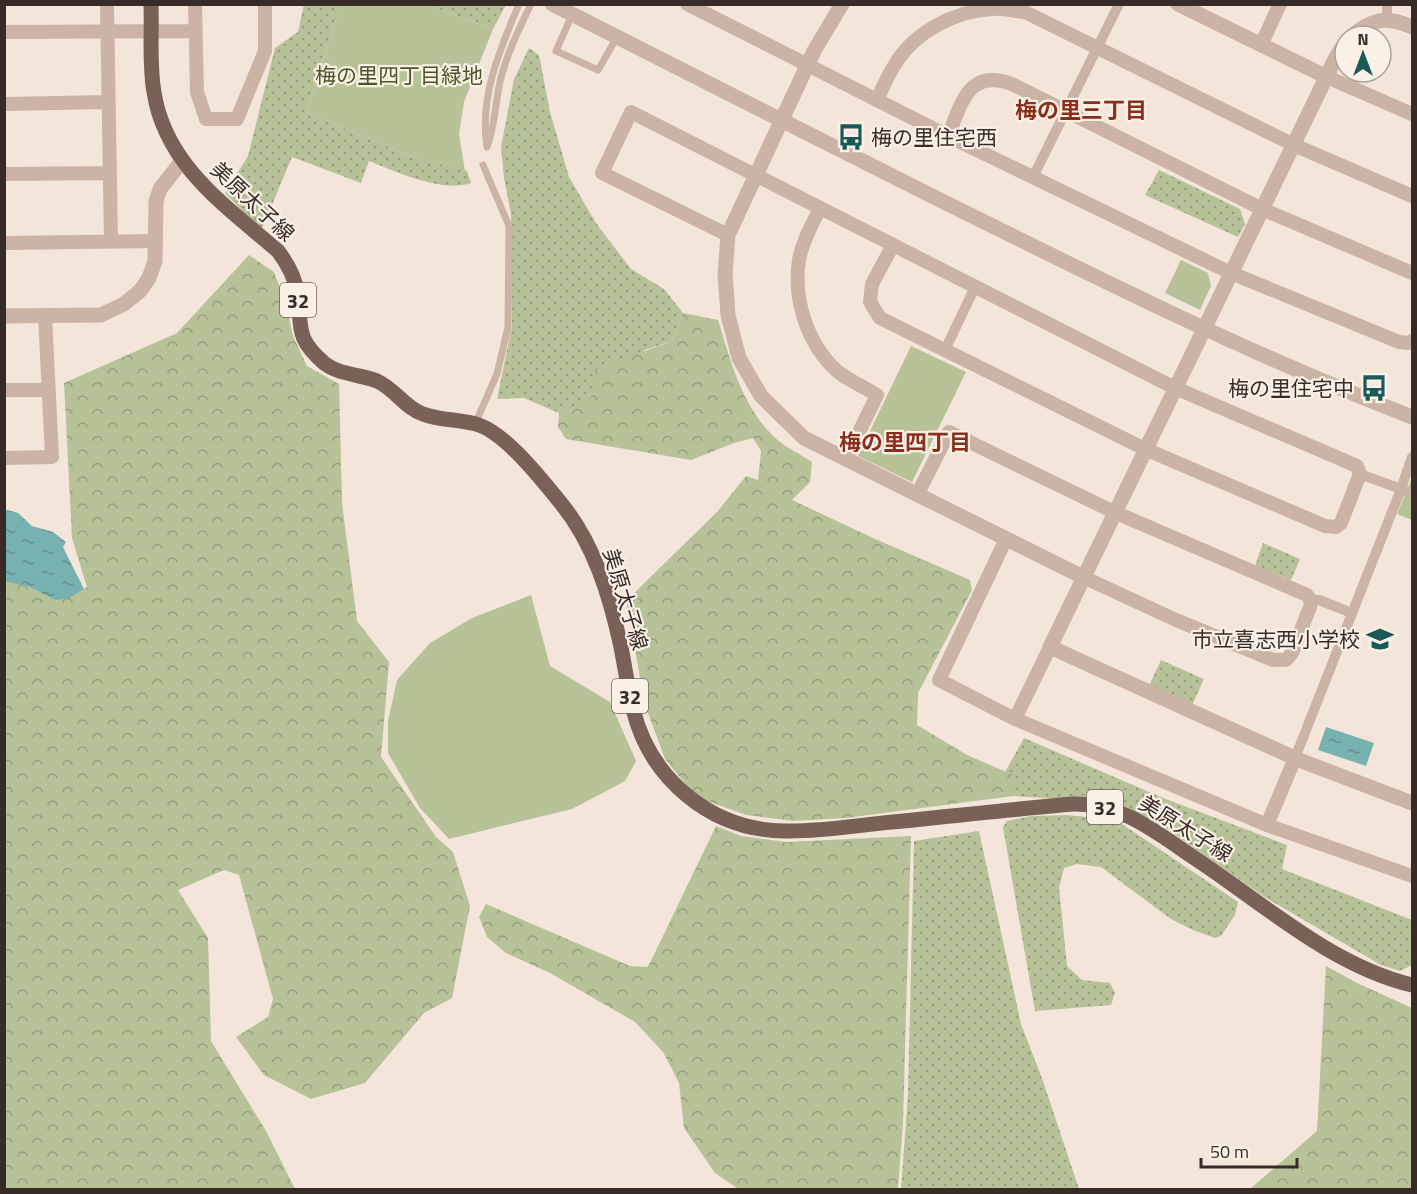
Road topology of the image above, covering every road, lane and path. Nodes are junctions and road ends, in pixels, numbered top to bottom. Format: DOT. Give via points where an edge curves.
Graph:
graph roads {
  1 [pos="106,4"];
  2 [pos="151,4"];
  3 [pos="195,4"];
  4 [pos="265,4"];
  5 [pos="519,4"];
  6 [pos="531,4"];
  7 [pos="687,4"];
  8 [pos="842,4"];
  9 [pos="1119,4"];
  10 [pos="1178,4"];
  11 [pos="1280,4"];
  12 [pos="561,8"];
  13 [pos="1198,9"];
  14 [pos="1387,12"];
  15 [pos="1366,24"];
  16 [pos="1413,27"];
  17 [pos="107,31"];
  18 [pos="152,31"];
  19 [pos="195,31"];
  20 [pos="4,32"];
  21 [pos="617,38"];
  22 [pos="1261,45"];
  23 [pos="1097,47"];
  24 [pos="807,65"];
  25 [pos="1333,66"];
  26 [pos="1327,77"];
  27 [pos="877,100"];
  28 [pos="108,102"];
  29 [pos="4,104"];
  30 [pos="1066,111"];
  31 [pos="1413,114"];
  32 [pos="782,120"];
  33 [pos="948,136"];
  34 [pos="1293,145"];
  35 [pos="182,161"];
  36 [pos="483,165"];
  37 [pos="110,173"];
  38 [pos="4,174"];
  39 [pos="756,176"];
  40 [pos="1033,177"];
  41 [pos="1413,195"];
  42 [pos="820,208"];
  43 [pos="1262,209"];
  44 [pos="728,235"];
  45 [pos="111,242"];
  46 [pos="156,242"];
  47 [pos="4,243"];
  48 [pos="893,245"];
  49 [pos="1231,273"];
  50 [pos="1413,273"];
  51 [pos="975,287"];
  52 [pos="4,316"];
  53 [pos="45,316"];
  54 [pos="1204,329"];
  55 [pos="1413,341"];
  56 [pos="945,350"];
  57 [pos="1175,388"];
  58 [pos="4,390"];
  59 [pos="48,390"];
  60 [pos="1413,417"];
  61 [pos="475,424"];
  62 [pos="1145,449"];
  63 [pos="1413,457"];
  64 [pos="4,458"];
  65 [pos="846,459"];
  66 [pos="1360,474"];
  67 [pos="1401,489"];
  68 [pos="1413,494"];
  69 [pos="917,495"];
  70 [pos="1114,512"];
  71 [pos="1006,539"];
  72 [pos="1083,577"];
  73 [pos="1311,600"];
  74 [pos="1352,613"];
  75 [pos="1050,647"];
  76 [pos="1016,719"];
  77 [pos="1294,758"];
  78 [pos="1413,803"];
  79 [pos="1267,825"];
  80 [pos="1413,876"];
  81 [pos="1413,986"];
  1 -- 17 [label="street"];
  2 -- 18 [label="main road, 美原太子線 / 32"];
  3 -- 19 [label="street"];
  4 -- 19 [label="street" via="265,51 237,119 206,119 197,93"];
  5 -- 6 [label="lane" via="492,72 484,128 487,147 493,133 502,74"];
  7 -- 24 [label="street"];
  8 -- 24 [label="street"];
  9 -- 23 [label="street"];
  10 -- 13 [label="street"];
  11 -- 22 [label="street"];
  12 -- 21 [label="street"];
  12 -- 21 [label="lane" via="556,51 598,70"];
  13 -- 22 [label="street"];
  14 -- 15 [label="street"];
  14 -- 16 [label="street"];
  17 -- 18 [label="street"];
  17 -- 20 [label="street"];
  17 -- 28 [label="street"];
  18 -- 19 [label="street"];
  18 -- 35 [label="main road, 美原太子線 / 32" via="152,81 157,108 163,128"];
  21 -- 32 [label="street"];
  22 -- 26 [label="street"];
  23 -- 27 [label="street" via="1025,12 993,9 964,13 938,24 914,41 894,65"];
  23 -- 30 [label="street"];
  23 -- 34 [label="street"];
  24 -- 27 [label="street"];
  24 -- 32 [label="street"];
  25 -- 26 [label="street"];
  26 -- 31 [label="street"];
  26 -- 34 [label="street"];
  27 -- 33 [label="street"];
  28 -- 29 [label="street"];
  28 -- 37 [label="street"];
  30 -- 33 [label="street" via="996,78 978,82 966,94"];
  30 -- 40 [label="street"];
  30 -- 43 [label="street"];
  32 -- 39 [label="street"];
  32 -- 54 [label="street"];
  33 -- 40 [label="street"];
  34 -- 41 [label="street"];
  34 -- 43 [label="street"];
  35 -- 46 [label="street" via="160,189 156,201"];
  35 -- 61 [label="main road, 美原太子線 / 32" via="283,257 297,290 300,332 324,363 379,382 421,414"];
  36 -- 61 [label="lane" via="508,226 508,327 497,374"];
  37 -- 38 [label="street"];
  37 -- 45 [label="street"];
  39 -- 42 [label="street"];
  39 -- 44 [label="street"];
  39 -- 44 [label="street" via="632,112 602,173"];
  40 -- 49 [label="street"];
  42 -- 48 [label="street"];
  42 -- 65 [label="street" via="799,261 798,300 812,341 837,371 877,395"];
  43 -- 49 [label="street"];
  43 -- 50 [label="street"];
  44 -- 65 [label="street" via="725,274 739,358 760,396 804,438"];
  45 -- 46 [label="street"];
  45 -- 47 [label="street"];
  46 -- 53 [label="street" via="149,278 124,304 102,315"];
  48 -- 51 [label="street"];
  48 -- 56 [label="street" via="872,284 870,302 880,318"];
  49 -- 54 [label="street"];
  49 -- 55 [label="street" via="1399,342"];
  51 -- 56 [label="street"];
  51 -- 57 [label="street"];
  52 -- 53 [label="street"];
  53 -- 59 [label="street"];
  54 -- 57 [label="street"];
  54 -- 60 [label="street"];
  56 -- 62 [label="street"];
  57 -- 62 [label="street"];
  57 -- 66 [label="street" via="1357,466"];
  58 -- 59 [label="street"];
  59 -- 64 [label="street" via="52,457"];
  61 -- 81 [label="main road, 美原太子線 / 32" via="512,448 574,519 595,557 603,582 645,745 676,787 708,809 749,827 782,831 1073,804 1102,806 1139,820 1351,963"];
  62 -- 66 [label="street" via="1330,527 1341,523"];
  62 -- 70 [label="street"];
  63 -- 67 [label="street"];
  65 -- 69 [label="street"];
  66 -- 67 [label="street"];
  67 -- 68 [label="street"];
  67 -- 74 [label="street"];
  69 -- 70 [label="street" via="949,432"];
  69 -- 71 [label="street"];
  70 -- 72 [label="street"];
  70 -- 73 [label="street"];
  71 -- 72 [label="street"];
  71 -- 76 [label="street" via="939,680"];
  72 -- 73 [label="street" via="1273,660 1286,660 1292,652"];
  72 -- 75 [label="street"];
  73 -- 74 [label="street"];
  74 -- 77 [label="street"];
  75 -- 76 [label="street"];
  75 -- 77 [label="street"];
  76 -- 79 [label="street"];
  77 -- 78 [label="street"];
  77 -- 79 [label="street"];
  79 -- 80 [label="street"];
}
